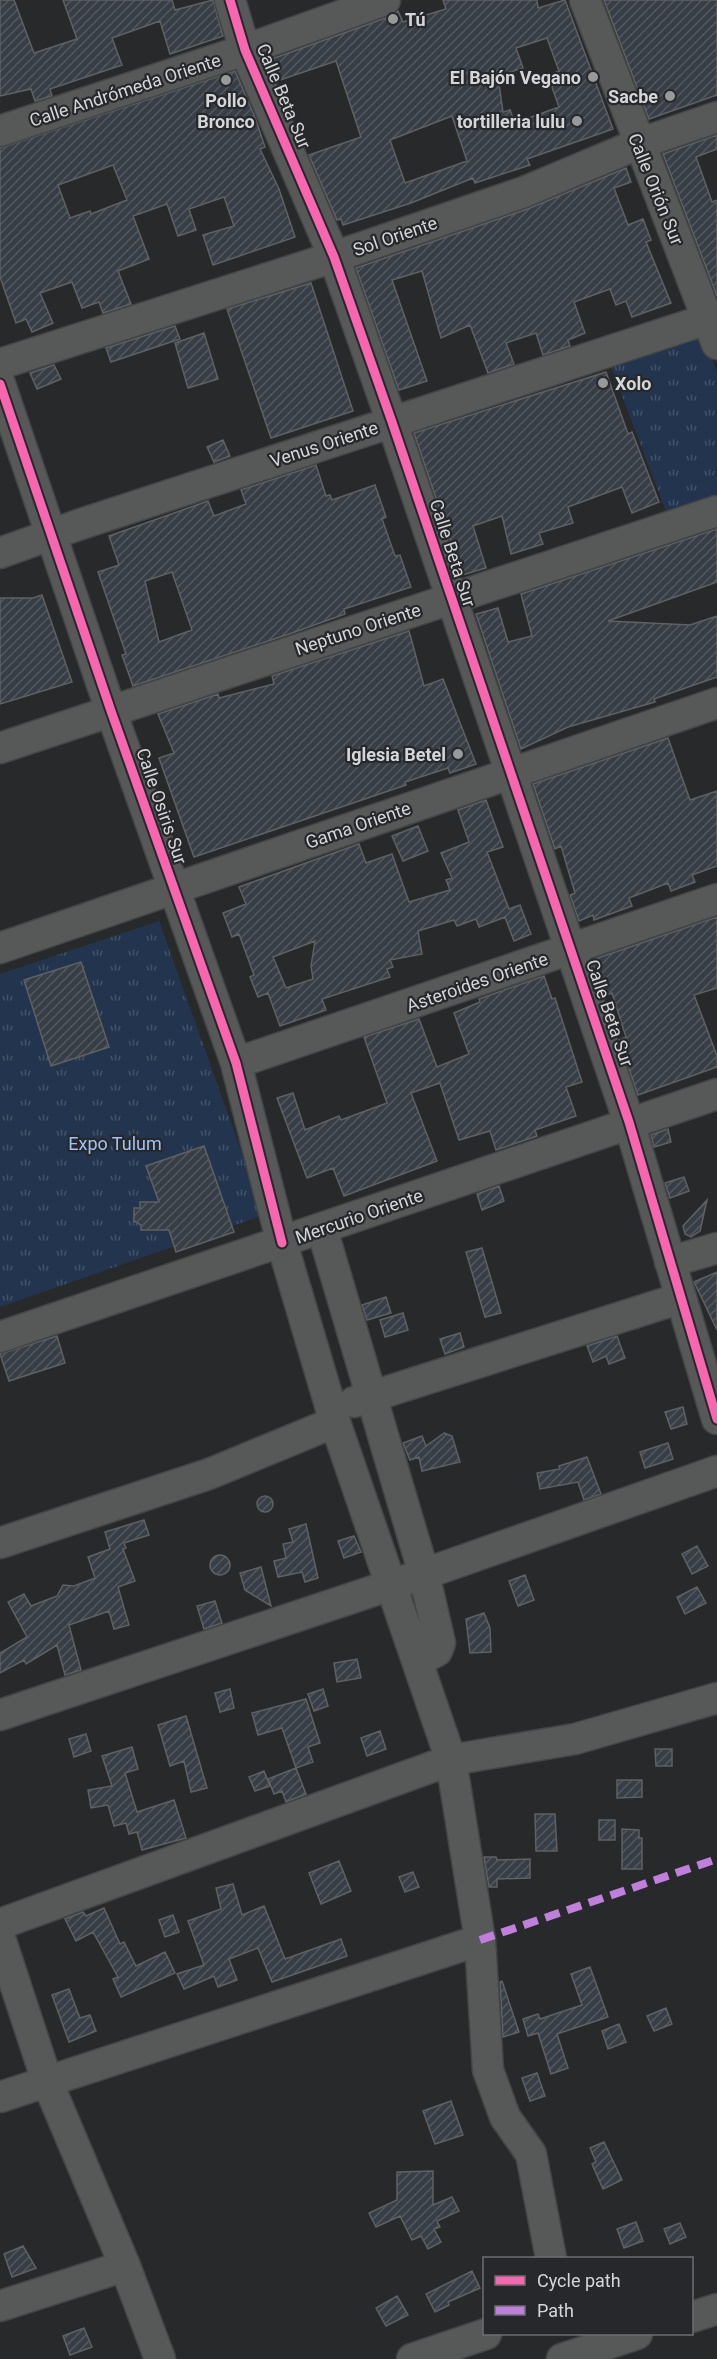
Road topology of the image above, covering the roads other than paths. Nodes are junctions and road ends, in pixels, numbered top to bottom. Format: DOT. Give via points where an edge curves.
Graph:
graph roads {
  1 [pos="230,0"];
  2 [pos="385,0"];
  3 [pos="585,0"];
  4 [pos="245,50"];
  5 [pos="717,117"];
  6 [pos="0,131"];
  7 [pos="638,144"];
  8 [pos="334,257"];
  9 [pos="714,326"];
  10 [pos="0,364"];
  11 [pos="0,384"];
  12 [pos="392,422"];
  13 [pos="717,511"];
  14 [pos="52,534"];
  15 [pos="0,553"];
  16 [pos="451,599"];
  17 [pos="717,703"];
  18 [pos="111,711"];
  19 [pos="0,748"];
  20 [pos="511,773"];
  21 [pos="173,889"];
  22 [pos="717,899"];
  23 [pos="0,948"];
  24 [pos="571,950"];
  25 [pos="236,1063"];
  26 [pos="717,1094"];
  27 [pos="629,1122"];
  28 [pos="322,1229"];
  29 [pos="282,1243"];
  30 [pos="717,1248"];
  31 [pos="670,1262"];
  32 [pos="681,1298"];
  33 [pos="0,1337"];
  34 [pos="711,1378"];
  35 [pos="372,1397"];
  36 [pos="333,1416"];
  37 [pos="717,1419"];
  38 [pos="717,1471"];
  39 [pos="0,1543"];
  40 [pos="424,1574"];
  41 [pos="391,1585"];
  42 [pos="417,1661"];
  43 [pos="717,1698"];
  44 [pos="0,1715"];
  45 [pos="451,1760"];
  46 [pos="0,1924"];
  47 [pos="0,1938"];
  48 [pos="480,1940"];
  49 [pos="47,2081"];
  50 [pos="0,2097"];
  51 [pos="551,2257"];
  52 [pos="125,2266"];
  53 [pos="0,2306"];
  54 [pos="717,2309"];
  55 [pos="693,2317"];
  56 [pos="483,2335"];
  57 [pos="634,2335"];
  58 [pos="582,2352"];
  59 [pos="160,2359"];
  60 [pos="412,2359"];
  1 -- 4 [label="street, Calle Beta Sur"];
  2 -- 4 [label="street, Calle Andrómeda Oriente"];
  3 -- 7 [label="street, Calle Orión Sur"];
  4 -- 6 [label="street, Calle Andrómeda Oriente"];
  4 -- 8 [label="street, Calle Beta Sur"];
  5 -- 7 [label="street, Sol Oriente"];
  7 -- 8 [label="street, Sol Oriente" via="525,192"];
  7 -- 9 [label="street, Calle Orión Sur"];
  8 -- 10 [label="street, Sol Oriente"];
  8 -- 12 [label="street, Calle Beta Sur"];
  9 -- 12 [label="street, Venus Oriente"];
  11 -- 14 [label="street, Calle Osiris Sur"];
  12 -- 14 [label="street, Venus Oriente"];
  12 -- 16 [label="street, Calle Beta Sur"];
  13 -- 16 [label="street, Neptuno Oriente"];
  14 -- 15 [label="street, Venus Oriente"];
  14 -- 18 [label="street, Calle Osiris Sur"];
  16 -- 18 [label="street, Neptuno Oriente"];
  16 -- 20 [label="street, Calle Beta Sur"];
  17 -- 20 [label="street, Gama Oriente"];
  18 -- 19 [label="street, Neptuno Oriente"];
  18 -- 21 [label="street, Calle Osiris Sur"];
  20 -- 21 [label="street, Gama Oriente"];
  20 -- 24 [label="street, Calle Beta Sur"];
  21 -- 23 [label="street, Gama Oriente"];
  21 -- 25 [label="street, Calle Osiris Sur"];
  22 -- 24 [label="street, Asteroides Oriente"];
  24 -- 25 [label="street, Asteroides Oriente"];
  24 -- 27 [label="street, Calle Beta Sur"];
  25 -- 29 [label="street, Calle Osiris Sur"];
  26 -- 27 [label="street, Mercurio Oriente"];
  27 -- 28 [label="street, Mercurio Oriente"];
  27 -- 31 [label="street, Calle Beta Sur"];
  28 -- 29 [label="street, Mercurio Oriente"];
  28 -- 35 [label="street"];
  29 -- 33 [label="street, Mercurio Oriente"];
  29 -- 36 [label="street, Calle Osiris Sur"];
  30 -- 31 [label="street"];
  31 -- 32 [label="street, Calle Beta Sur"];
  32 -- 34 [label="street, Calle Beta Sur"];
  32 -- 35 [label="street"];
  34 -- 37 [label="street, Calle Beta Sur"];
  35 -- 36 [label="street"];
  35 -- 40 [label="street"];
  36 -- 39 [label="street" via="209,1474"];
  36 -- 41 [label="street, Calle Osiris Sur"];
  38 -- 40 [label="street"];
  40 -- 41 [label="street"];
  40 -- 42 [label="street" via="440,1643 437,1651"];
  41 -- 42 [label="street, Calle Osiris Sur"];
  41 -- 44 [label="street"];
  42 -- 45 [label="street, Calle Osiris Sur"];
  43 -- 45 [label="street" via="575,1738"];
  45 -- 46 [label="street"];
  45 -- 48 [label="street, Calle Osiris Sur"];
  47 -- 49 [label="street"];
  48 -- 49 [label="street"];
  48 -- 51 [label="street, Calle Osiris Sur" via="488,2070 505,2116 531,2154"];
  49 -- 50 [label="street"];
  49 -- 52 [label="street"];
  52 -- 53 [label="street"];
  52 -- 59 [label="street"];
  54 -- 55 [label="street"];
  56 -- 60 [label="street"];
  57 -- 58 [label="street"];
}
